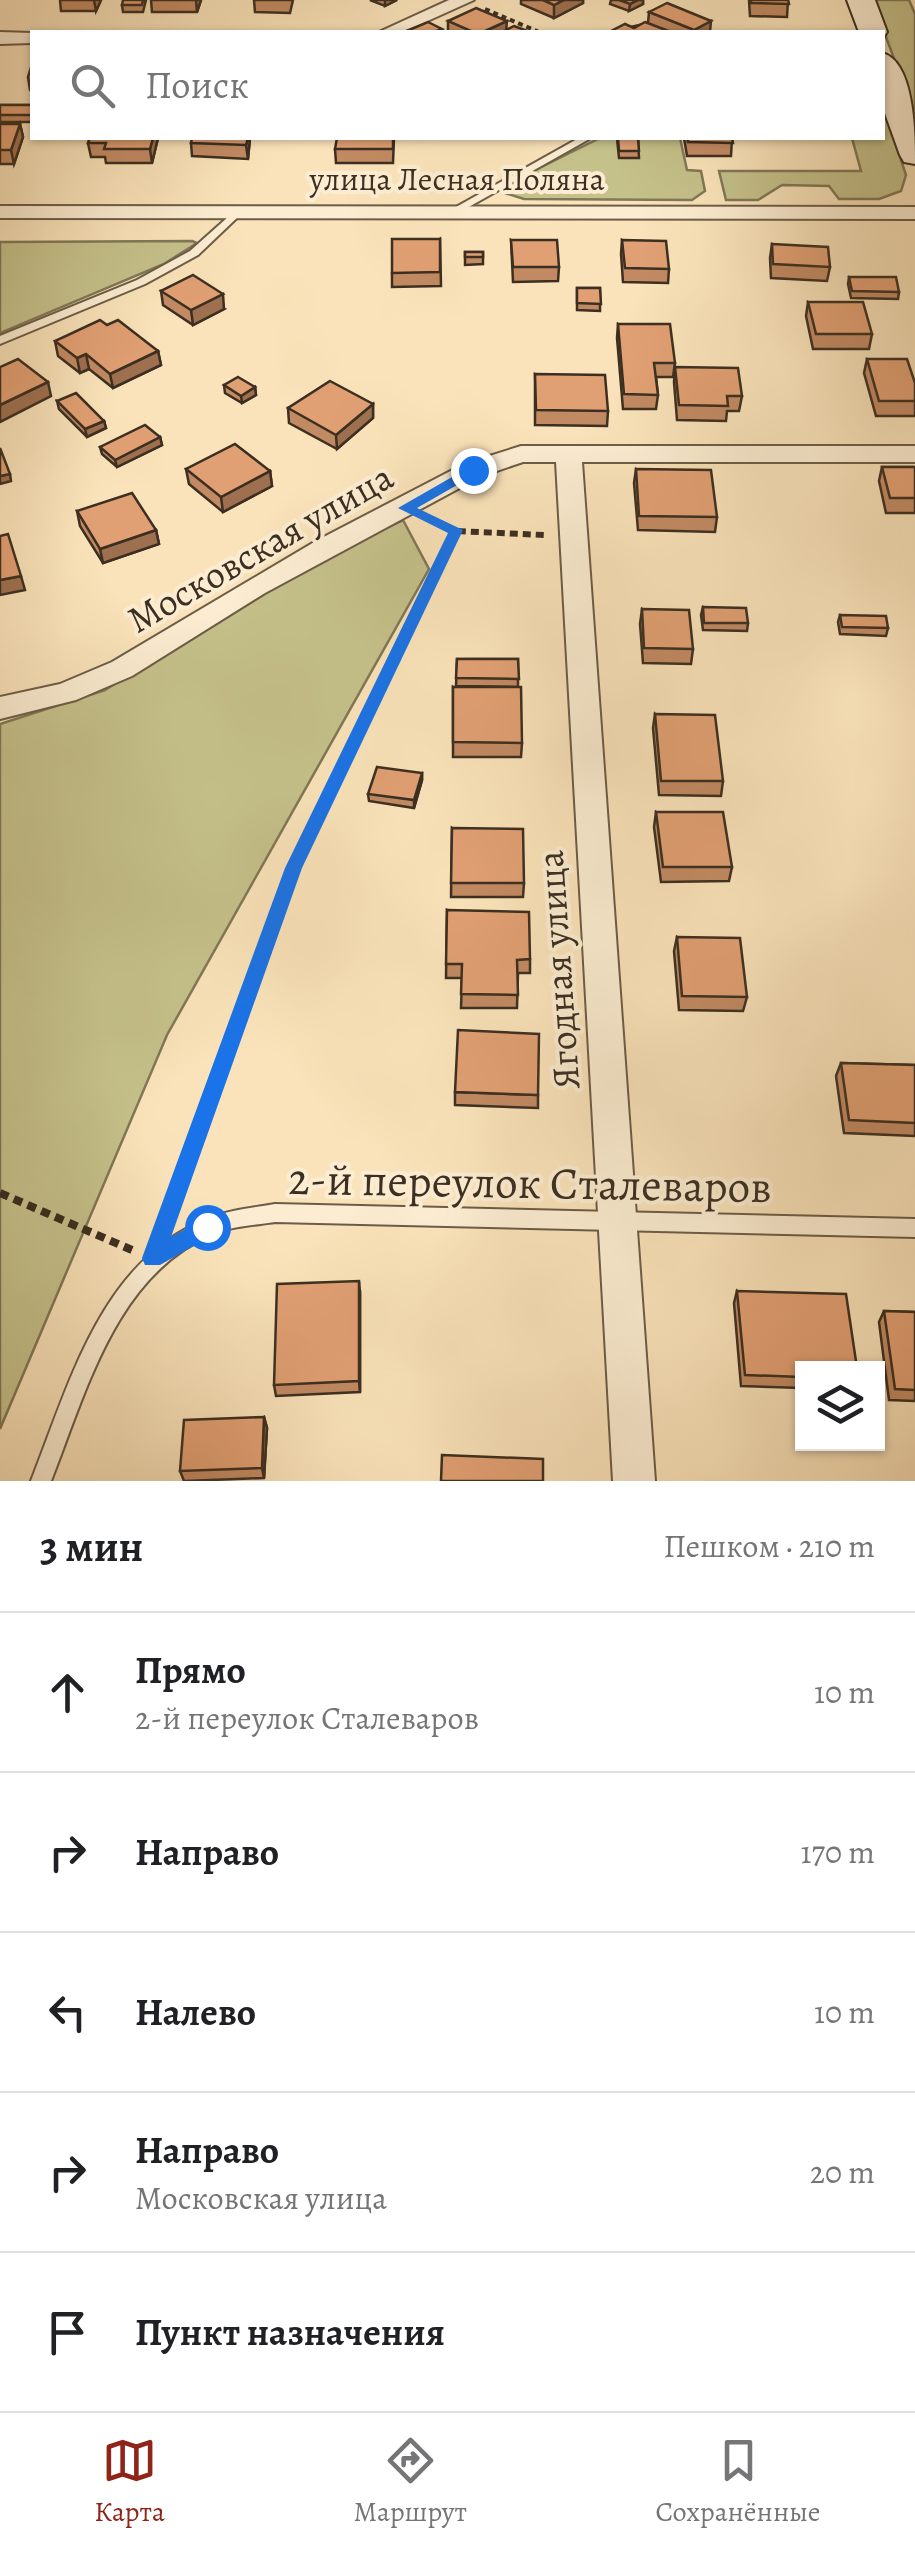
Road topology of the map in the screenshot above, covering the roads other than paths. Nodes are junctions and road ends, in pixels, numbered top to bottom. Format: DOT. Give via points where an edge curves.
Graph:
graph roads {
  1 [pos="465,0"];
  2 [pos="862,0"];
  3 [pos="393,30"];
  4 [pos="872,30"];
  5 [pos="0,38"];
  6 [pos="30,38"];
  7 [pos="885,70"];
  8 [pos="582,140"];
  9 [pos="915,155"];
  10 [pos="454,210"];
  11 [pos="0,212"];
  12 [pos="237,212"];
  13 [pos="915,213"];
  14 [pos="0,340"];
  15 [pos="569,454"];
  16 [pos="915,454"];
  17 [pos="0,708"];
  18 [pos="617,1222"];
  19 [pos="915,1228"];
  20 [pos="41,1481"];
  21 [pos="634,1481"];
  1 -- 3 [label="street"];
  2 -- 4 [label="main road"];
  5 -- 6 [label="street"];
  7 -- 9 [label="main road"];
  8 -- 10 [label="lane"];
  10 -- 12 [label="street, улица Лесная Поляна"];
  10 -- 13 [label="street, улица Лесная Поляна"];
  11 -- 12 [label="street, улица Лесная Поляна"];
  12 -- 14 [label="lane" via="194,253 141,282"];
  15 -- 16 [label="street, Московская улица"];
  15 -- 17 [label="street, Московская улица" via="521,454 489,464 254,586 122,670 66,693"];
  15 -- 18 [label="street, Ягодная улица"];
  18 -- 19 [label="lane, 2-й переулок Сталеваров"];
  18 -- 20 [label="lane, 2-й переулок Сталеваров" via="275,1212 207,1227 152,1258 113,1310"];
  18 -- 21 [label="street, Ягодная улица"];
}
